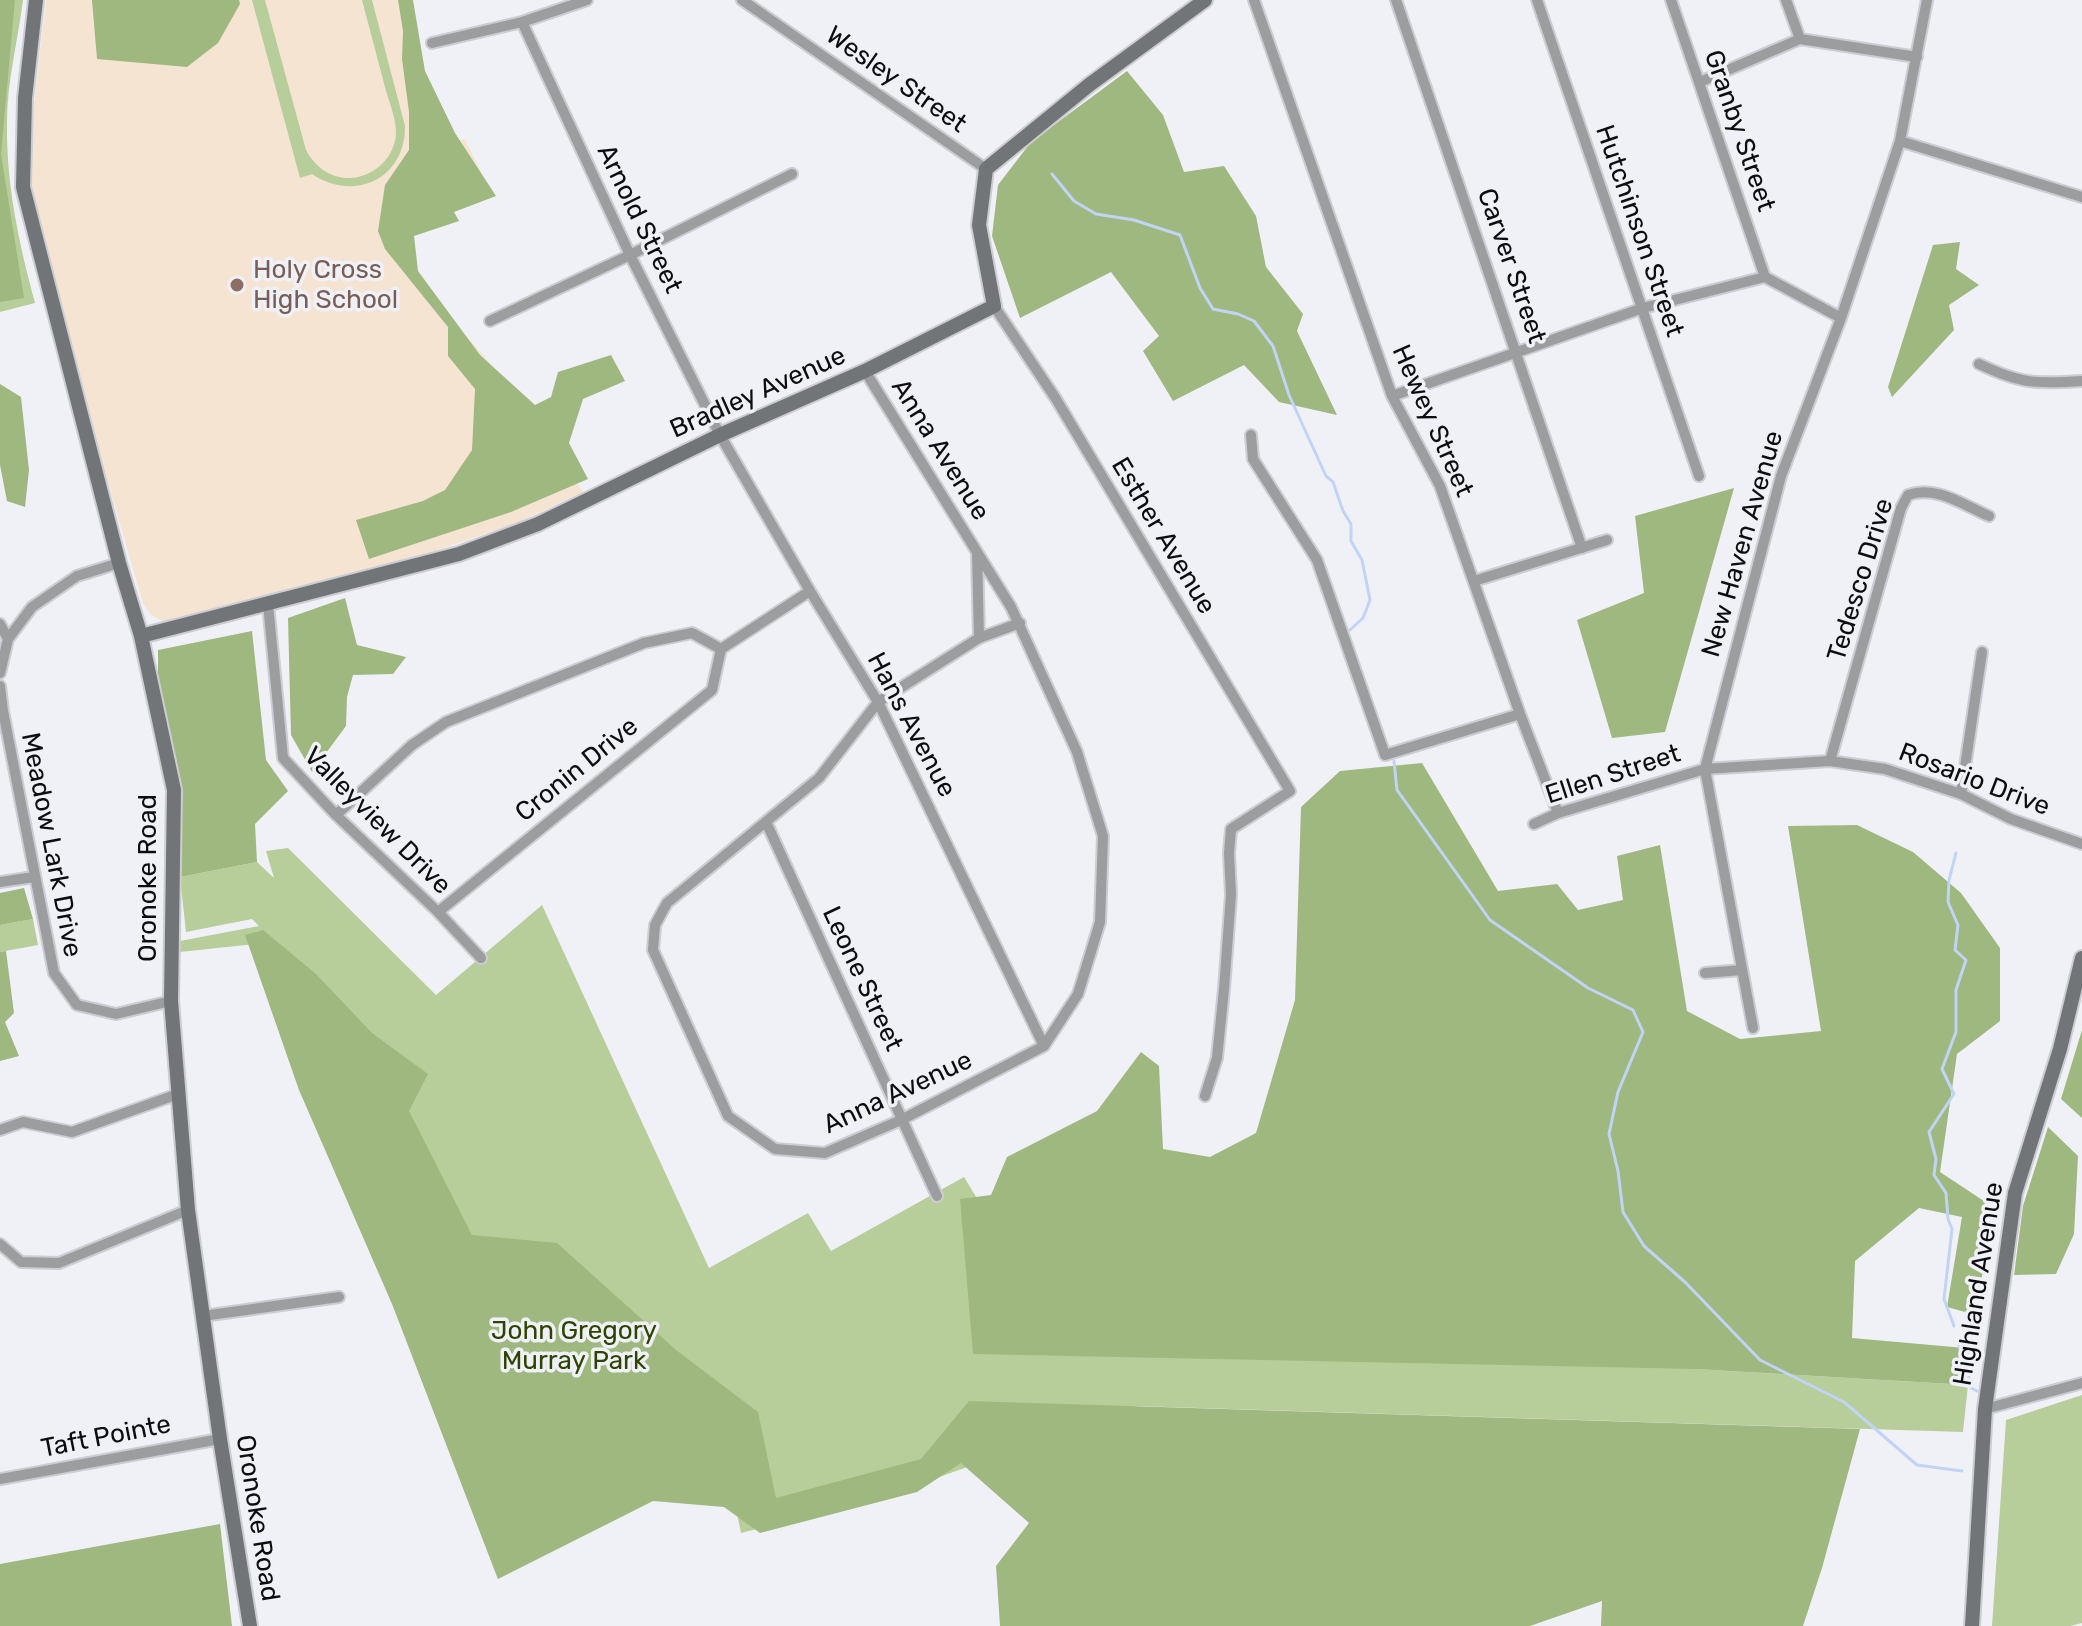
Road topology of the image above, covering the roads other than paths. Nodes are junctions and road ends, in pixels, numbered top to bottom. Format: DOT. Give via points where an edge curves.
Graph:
graph roads {
  1 [pos="36,0"];
  2 [pos="587,0"];
  3 [pos="742,0"];
  4 [pos="1205,0"];
  5 [pos="1254,0"];
  6 [pos="1396,0"];
  7 [pos="1537,0"];
  8 [pos="1671,0"];
  9 [pos="1786,0"];
  10 [pos="1927,0"];
  11 [pos="522,22"];
  12 [pos="1800,39"];
  13 [pos="432,43"];
  14 [pos="1917,57"];
  15 [pos="1700,82"];
  16 [pos="1900,141"];
  17 [pos="986,169"];
  18 [pos="792,174"];
  19 [pos="2082,197"];
  20 [pos="630,255"];
  21 [pos="1765,277"];
  22 [pos="994,306"];
  23 [pos="1643,308"];
  24 [pos="1841,318"];
  25 [pos="490,321"];
  26 [pos="1517,353"];
  27 [pos="1979,364"];
  28 [pos="865,371"];
  29 [pos="2082,381"];
  30 [pos="1392,396"];
  31 [pos="720,435"];
  32 [pos="1251,435"];
  33 [pos="1699,476"];
  34 [pos="1989,516"];
  35 [pos="1607,540"];
  36 [pos="1582,548"];
  37 [pos="977,552"];
  38 [pos="119,563"];
  39 [pos="1474,581"];
  40 [pos="810,591"];
  41 [pos="268,604"];
  42 [pos="1020,623"];
  43 [pos="0,624"];
  44 [pos="141,636"];
  45 [pos="979,638"];
  46 [pos="8,639"];
  47 [pos="721,649"];
  48 [pos="1982,652"];
  49 [pos="0,673"];
  50 [pos="0,686"];
  51 [pos="878,702"];
  52 [pos="1520,714"];
  53 [pos="1830,761"];
  54 [pos="1705,769"];
  55 [pos="1961,794"];
  56 [pos="1558,813"];
  57 [pos="336,815"];
  58 [pos="767,824"];
  59 [pos="1534,824"];
  60 [pos="2082,844"];
  61 [pos="34,877"];
  62 [pos="0,882"];
  63 [pos="438,912"];
  64 [pos="481,958"];
  65 [pos="2082,958"];
  66 [pos="1742,970"];
  67 [pos="1705,973"];
  68 [pos="171,1001"];
  69 [pos="1753,1028"];
  70 [pos="1044,1046"];
  71 [pos="178,1094"];
  72 [pos="1205,1096"];
  73 [pos="901,1120"];
  74 [pos="0,1130"];
  75 [pos="937,1196"];
  76 [pos="188,1210"];
  77 [pos="0,1244"];
  78 [pos="339,1297"];
  79 [pos="203,1316"];
  80 [pos="2082,1383"];
  81 [pos="1985,1409"];
  82 [pos="220,1439"];
  83 [pos="0,1479"];
  84 [pos="250,1626"];
  85 [pos="1972,1626"];
  1 -- 38 [label="street, Oronoke Road" via="25,98 23,187"];
  2 -- 11 [label="street"];
  3 -- 17 [label="street, Wesley Street"];
  4 -- 17 [label="street"];
  5 -- 30 [label="street, Hewey Street"];
  6 -- 26 [label="street, Carver Street"];
  7 -- 23 [label="street, Hutchinson Street"];
  8 -- 15 [label="street, Granby Street"];
  9 -- 12 [label="street"];
  10 -- 14 [label="street, New Haven Avenue"];
  11 -- 13 [label="street"];
  11 -- 20 [label="street, Arnold Street"];
  12 -- 14 [label="street"];
  12 -- 15 [label="street"];
  14 -- 16 [label="street, New Haven Avenue"];
  15 -- 21 [label="street, Granby Street"];
  16 -- 19 [label="street"];
  16 -- 24 [label="street, New Haven Avenue"];
  17 -- 22 [label="street" via="979,225"];
  18 -- 20 [label="street"];
  20 -- 25 [label="street"];
  20 -- 31 [label="street, Arnold Street"];
  21 -- 23 [label="street"];
  21 -- 24 [label="street"];
  22 -- 28 [label="street, Bradley Avenue"];
  22 -- 72 [label="street, Esther Avenue" via="1056,399 1290,791 1233,826 1217,1058"];
  23 -- 26 [label="street"];
  23 -- 33 [label="street, Hutchinson Street"];
  24 -- 54 [label="street, New Haven Avenue" via="1781,476"];
  26 -- 30 [label="street"];
  26 -- 36 [label="street, Carver Street"];
  27 -- 29 [label="street" via="2012,380"];
  28 -- 31 [label="street, Bradley Avenue"];
  28 -- 37 [label="street, Anna Avenue"];
  30 -- 39 [label="street, Hewey Street" via="1440,486"];
  31 -- 40 [label="street, Hans Avenue"];
  31 -- 41 [label="street, Bradley Avenue" via="538,524 459,554"];
  32 -- 52 [label="street" via="1253,459 1317,560 1385,755"];
  34 -- 53 [label="street, Tedesco Drive" via="1935,492 1908,495"];
  35 -- 36 [label="street"];
  36 -- 39 [label="street"];
  37 -- 42 [label="street, Anna Avenue"];
  37 -- 45 [label="street, Anna Avenue"];
  38 -- 44 [label="street, Oronoke Road"];
  38 -- 46 [label="street" via="77,576 32,607"];
  39 -- 52 [label="street, Hewey Street"];
  40 -- 47 [label="street"];
  40 -- 51 [label="street, Hans Avenue"];
  41 -- 44 [label="street, Bradley Avenue"];
  41 -- 57 [label="street, Valleyview Drive" via="283,758"];
  42 -- 45 [label="street, Anna Avenue"];
  42 -- 70 [label="street, Anna Avenue" via="1077,752 1103,836 1100,922 1078,994"];
  43 -- 46 [label="street"];
  44 -- 68 [label="street, Oronoke Road" via="174,790"];
  45 -- 51 [label="street, Anna Avenue"];
  46 -- 49 [label="street"];
  47 -- 57 [label="street" via="692,633 644,643 446,722 412,745"];
  47 -- 63 [label="street, Cronin Drive" via="712,690"];
  48 -- 55 [label="street"];
  50 -- 61 [label="street, Meadow Lark Drive"];
  51 -- 58 [label="street, Anna Avenue" via="819,778"];
  51 -- 70 [label="street, Hans Avenue"];
  52 -- 56 [label="street, Hewey Street"];
  53 -- 54 [label="street, Rosario Drive"];
  53 -- 55 [label="street, Rosario Drive" via="1885,769"];
  54 -- 56 [label="street, Ellen Street"];
  54 -- 66 [label="street, New Haven Avenue"];
  55 -- 60 [label="street, Rosario Drive" via="2011,819"];
  56 -- 59 [label="street, Ellen Street"];
  57 -- 63 [label="street, Valleyview Drive"];
  58 -- 73 [label="street, Leone Street"];
  58 -- 73 [label="street, Anna Avenue" via="667,903 655,925 653,950 728,1116 775,1149 825,1153"];
  61 -- 62 [label="street"];
  61 -- 68 [label="street, Meadow Lark Drive" via="54,973 77,1005 116,1014"];
  63 -- 64 [label="street, Valleyview Drive"];
  65 -- 81 [label="street, Highland Avenue" via="2015,1193"];
  66 -- 67 [label="street"];
  66 -- 69 [label="street, New Haven Avenue"];
  68 -- 71 [label="street, Oronoke Road"];
  70 -- 73 [label="street, Anna Avenue"];
  71 -- 74 [label="street" via="72,1132 23,1122"];
  71 -- 76 [label="street, Oronoke Road"];
  73 -- 75 [label="street, Leone Street"];
  76 -- 77 [label="street" via="59,1263 21,1262"];
  76 -- 79 [label="street, Oronoke Road"];
  78 -- 79 [label="street"];
  79 -- 82 [label="street, Oronoke Road"];
  80 -- 81 [label="street"];
  81 -- 85 [label="street, Highland Avenue"];
  82 -- 83 [label="street, Taft Pointe"];
  82 -- 84 [label="street, Oronoke Road"];
}
